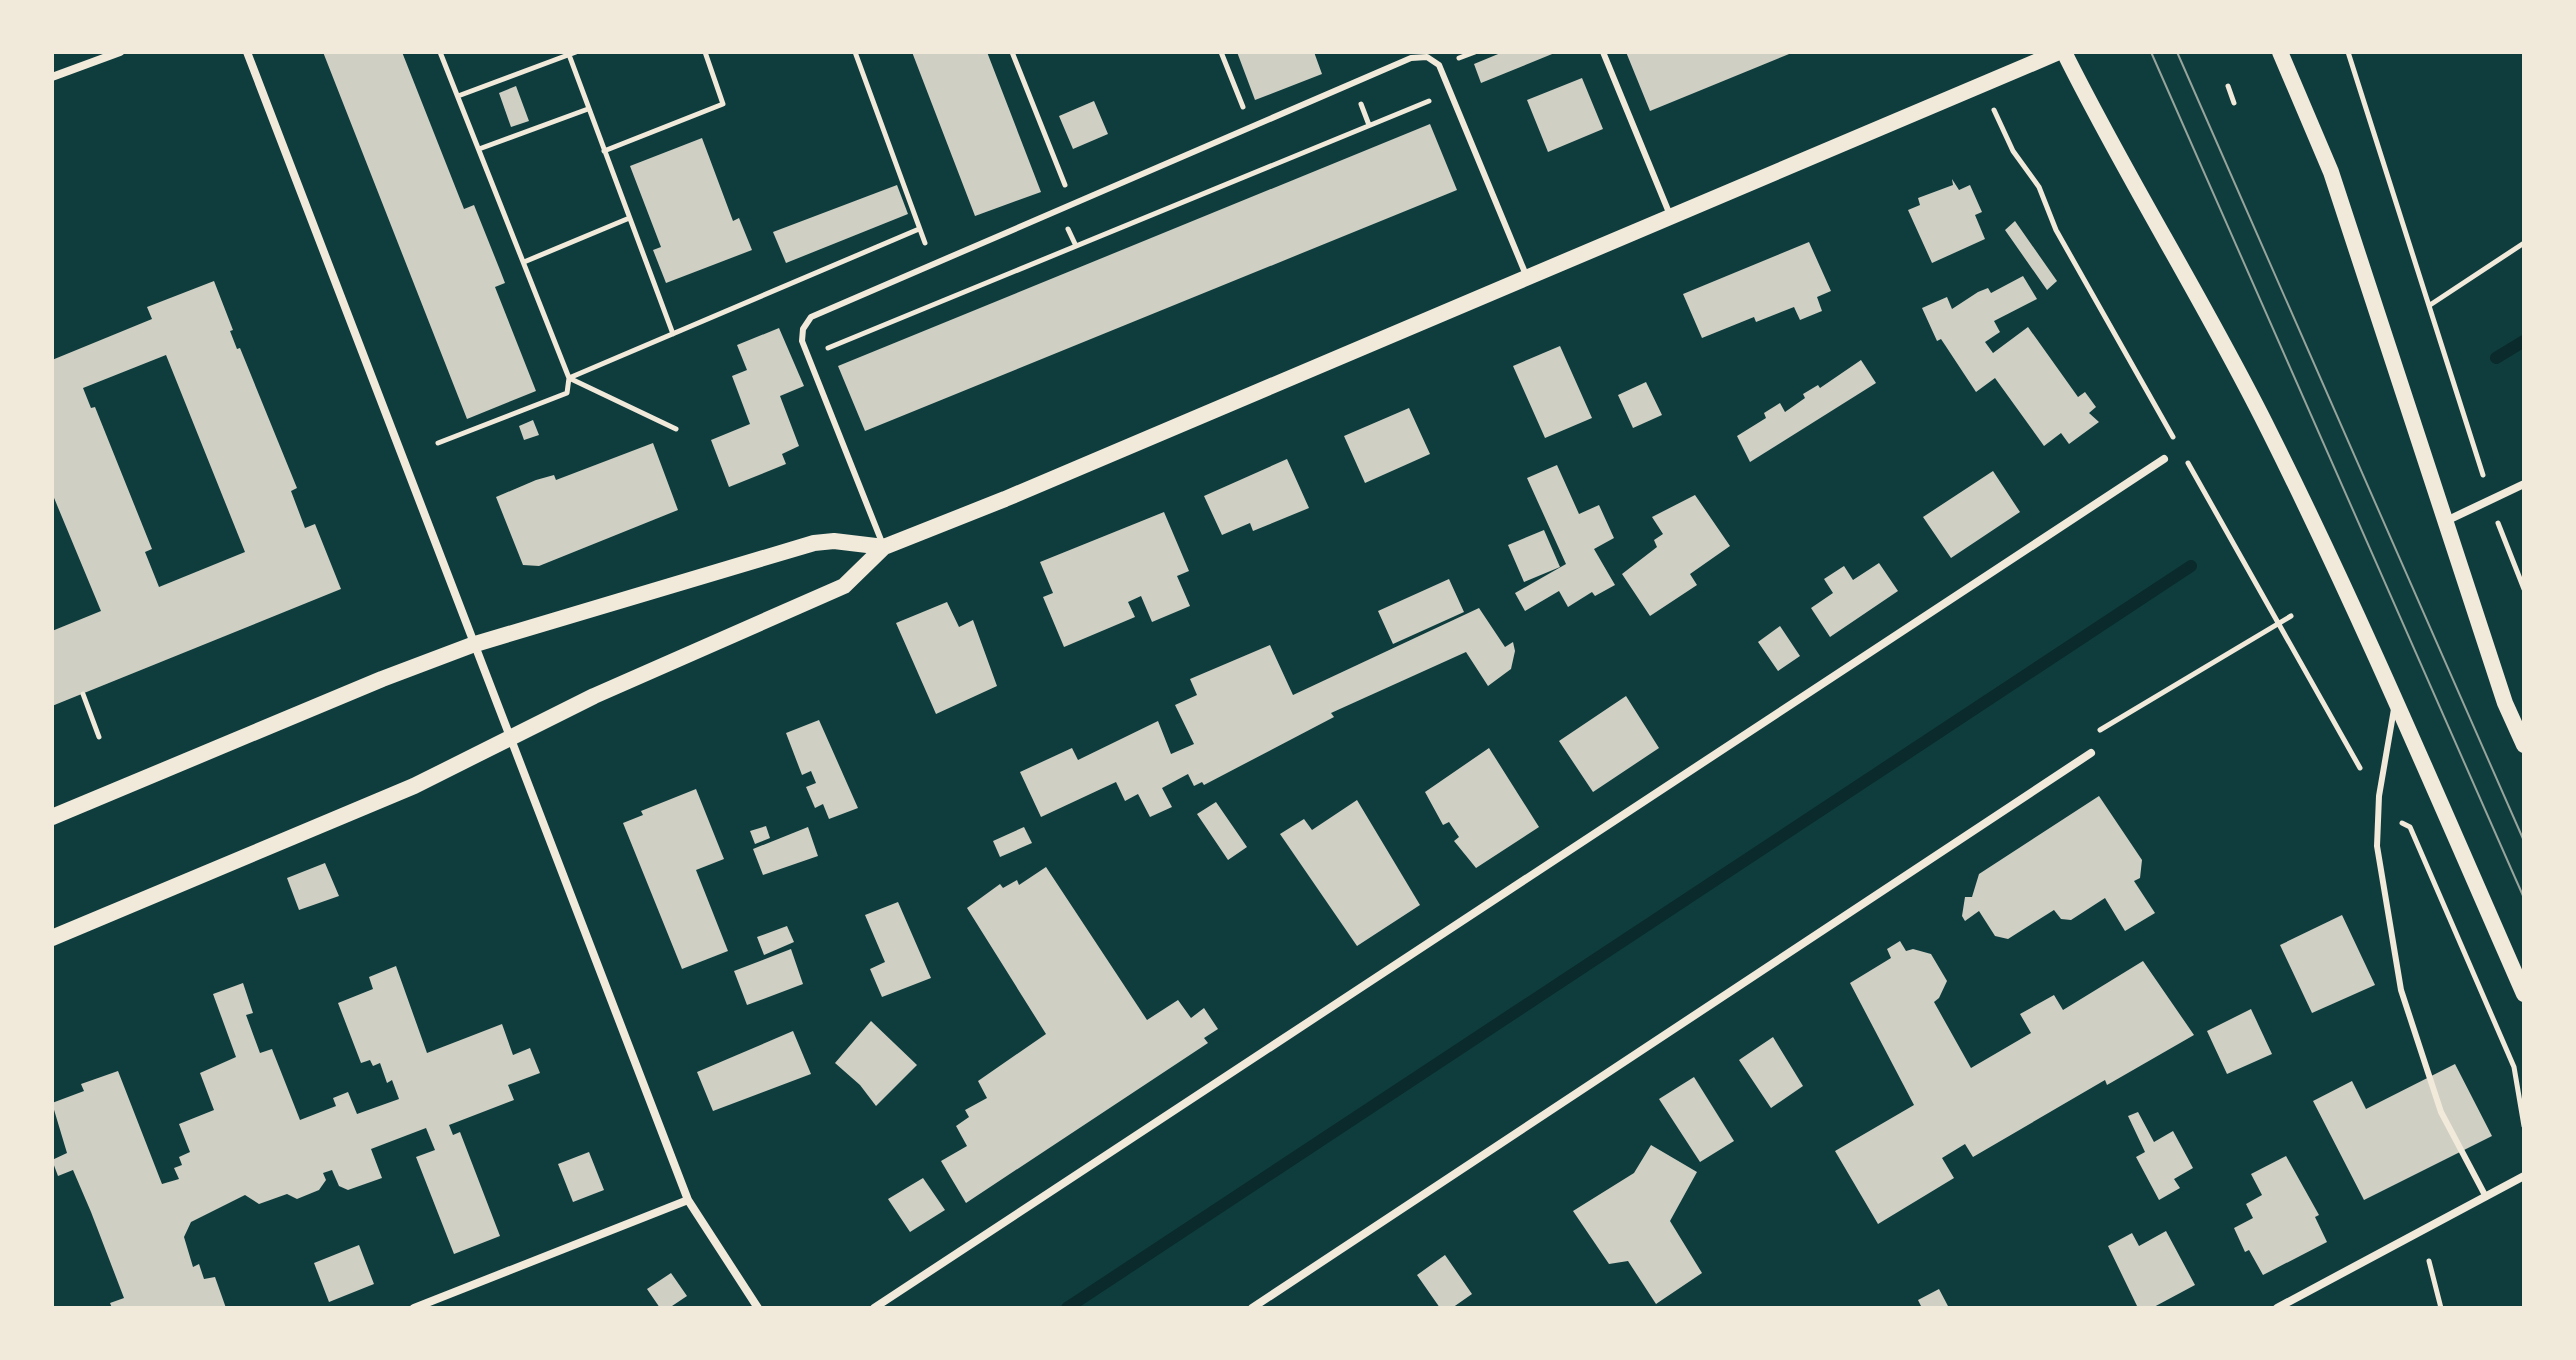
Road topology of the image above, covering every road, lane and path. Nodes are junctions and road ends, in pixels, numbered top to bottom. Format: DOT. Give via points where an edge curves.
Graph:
graph roads {
  1 [pos="120,52"];
  2 [pos="247,52"];
  3 [pos="440,52"];
  4 [pos="576,52"];
  5 [pos="705,52"];
  6 [pos="855,52"];
  7 [pos="1012,52"];
  8 [pos="1221,52"];
  9 [pos="1603,52"];
  10 [pos="2062,52"];
  11 [pos="2280,52"];
  12 [pos="2348,52"];
  13 [pos="568,53"];
  14 [pos="52,77"];
  15 [pos="2228,86"];
  16 [pos="1450,92"];
  17 [pos="458,96"];
  18 [pos="1241,103"];
  19 [pos="2234,103"];
  20 [pos="588,109"];
  21 [pos="479,149"];
  22 [pos="604,151"];
  23 [pos="1060,175"];
  24 [pos="1670,216"];
  25 [pos="627,219"];
  26 [pos="919,229"];
  27 [pos="2524,243"];
  28 [pos="524,262"];
  29 [pos="934,266"];
  30 [pos="1528,278"];
  31 [pos="2430,305"];
  32 [pos="673,334"];
  33 [pos="808,355"];
  34 [pos="569,378"];
  35 [pos="676,429"];
  36 [pos="438,443"];
  37 [pos="2164,459"];
  38 [pos="2524,484"];
  39 [pos="2491,500"];
  40 [pos="2446,521"];
  41 [pos="884,547"];
  42 [pos="2524,589"];
  43 [pos="2291,616"];
  44 [pos="472,645"];
  45 [pos="83,694"];
  46 [pos="2396,701"];
  47 [pos="99,737"];
  48 [pos="510,738"];
  49 [pos="2524,745"];
  50 [pos="2091,753"];
  51 [pos="52,817"];
  52 [pos="2410,827"];
  53 [pos="52,938"];
  54 [pos="2524,994"];
  55 [pos="2524,1126"];
  56 [pos="2524,1176"];
  57 [pos="2486,1197"];
  58 [pos="688,1200"];
  59 [pos="2429,1261"];
  60 [pos="414,1308"];
  61 [pos="758,1308"];
  62 [pos="874,1308"];
  63 [pos="1252,1308"];
  64 [pos="2277,1308"];
  65 [pos="2441,1308"];
  1 -- 14 [label="street"];
  2 -- 44 [label="street"];
  3 -- 17 [label="path"];
  4 -- 13 [label="path"];
  5 -- 22 [label="path" via="723,104"];
  6 -- 26 [label="path"];
  7 -- 23 [label="path"];
  8 -- 18 [label="path"];
  9 -- 24 [label="lane"];
  10 -- 24 [label="main road"];
  10 -- 46 [label="main road" via="2267,426"];
  11 -- 40 [label="main road" via="2331,172"];
  12 -- 31 [label="path"];
  13 -- 17 [label="path"];
  13 -- 20 [label="path"];
  15 -- 19 [label="path"];
  16 -- 29 [label="lane" via="1439,65 1427,57 1411,58"];
  16 -- 30 [label="lane"];
  16 -- 33 [label="path"];
  17 -- 21 [label="path"];
  20 -- 21 [label="path"];
  20 -- 22 [label="path"];
  21 -- 28 [label="path"];
  22 -- 25 [label="path"];
  24 -- 30 [label="main road"];
  25 -- 28 [label="path"];
  25 -- 32 [label="path"];
  26 -- 29 [label="path"];
  26 -- 32 [label="path"];
  27 -- 31 [label="path"];
  28 -- 34 [label="path"];
  29 -- 33 [label="lane" via="811,317 802,341"];
  30 -- 41 [label="main road"];
  31 -- 39 [label="path"];
  32 -- 34 [label="path"];
  33 -- 41 [label="lane"];
  34 -- 35 [label="path"];
  34 -- 36 [label="path" via="567,393"];
  37 -- 62 [label="street"];
  38 -- 39 [label="street"];
  39 -- 40 [label="street"];
  39 -- 42 [label="path"];
  40 -- 49 [label="main road" via="2505,703"];
  41 -- 44 [label="main road" via="814,543"];
  41 -- 48 [label="main road" via="844,586"];
  43 -- 50 [label="path" via="2083,741"];
  44 -- 48 [label="street"];
  44 -- 51 [label="main road"];
  45 -- 47 [label="path"];
  46 -- 54 [label="main road"];
  46 -- 57 [label="lane" via="2379,796 2377,846 2401,990 2441,1112"];
  48 -- 53 [label="main road" via="414,786"];
  48 -- 58 [label="street"];
  50 -- 63 [label="street"];
  52 -- 55 [label="path" via="2514,1067"];
  56 -- 57 [label="street"];
  57 -- 64 [label="street"];
  58 -- 60 [label="street"];
  58 -- 61 [label="street"];
  59 -- 65 [label="path"];
}
